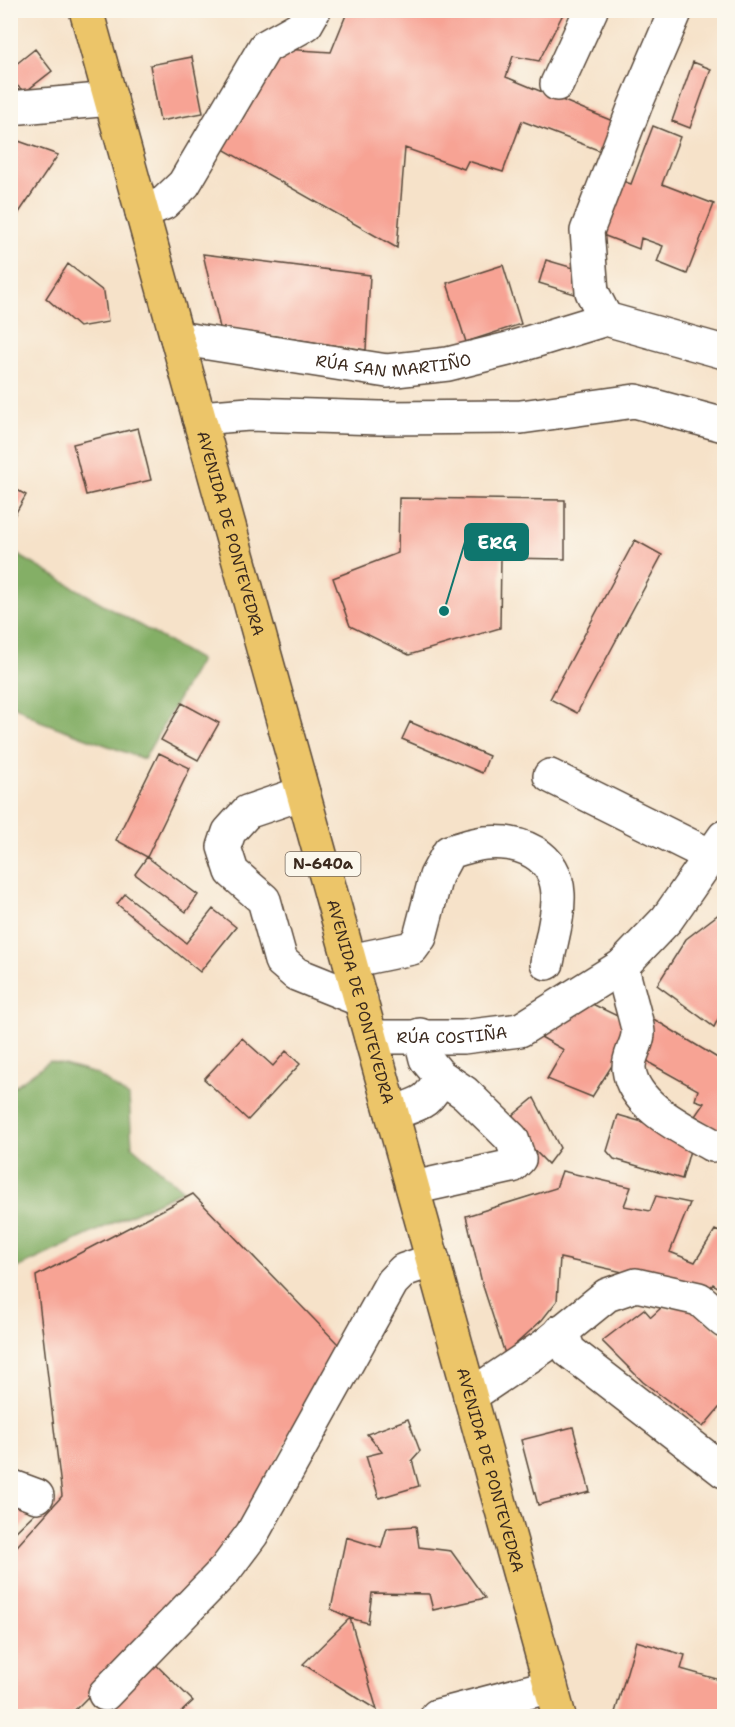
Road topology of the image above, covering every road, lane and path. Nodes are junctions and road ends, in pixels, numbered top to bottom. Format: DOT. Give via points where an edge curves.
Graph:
graph roads {
  1 [pos="86,10"];
  2 [pos="314,10"];
  3 [pos="591,10"];
  4 [pos="676,10"];
  5 [pos="557,84"];
  6 [pos="111,99"];
  7 [pos="10,108"];
  8 [pos="142,212"];
  9 [pos="606,319"];
  10 [pos="177,338"];
  11 [pos="724,352"];
  12 [pos="199,418"];
  13 [pos="724,424"];
  14 [pos="550,776"];
  15 [pos="303,793"];
  16 [pos="718,846"];
  17 [pos="350,961"];
  18 [pos="548,963"];
  19 [pos="622,966"];
  20 [pos="361,1000"];
  21 [pos="420,1035"];
  22 [pos="371,1037"];
  23 [pos="440,1076"];
  24 [pos="392,1113"];
  25 [pos="712,1145"];
  26 [pos="413,1188"];
  27 [pos="433,1260"];
  28 [pos="724,1322"];
  29 [pos="561,1331"];
  30 [pos="470,1396"];
  31 [pos="724,1471"];
  32 [pos="105,1694"];
  33 [pos="555,1701"];
  34 [pos="437,1716"];
  1 -- 6 [label="main road, AVENIDA DE PONTEVEDRA / N-640a"];
  2 -- 8 [label="street" via="306,24 265,47 184,184 164,203"];
  3 -- 5 [label="street"];
  4 -- 9 [label="street" via="588,231 592,292"];
  6 -- 7 [label="street"];
  6 -- 8 [label="main road, AVENIDA DE PONTEVEDRA / N-640a"];
  8 -- 10 [label="main road, AVENIDA DE PONTEVEDRA / N-640a"];
  9 -- 10 [label="street, RÚA SAN MARTIÑO" via="448,364 387,371"];
  9 -- 11 [label="street"];
  10 -- 12 [label="main road, AVENIDA DE PONTEVEDRA / N-640a"];
  12 -- 13 [label="street" via="249,414 521,417 635,402"];
  12 -- 15 [label="main road, AVENIDA DE PONTEVEDRA / N-640a"];
  14 -- 16 [label="street"];
  15 -- 17 [label="main road, AVENIDA DE PONTEVEDRA / N-640a"];
  15 -- 20 [label="street" via="248,812 229,832 224,847 232,872 264,900 281,961 310,981"];
  16 -- 19 [label="street, RÚA COSTIÑA" via="668,919"];
  17 -- 18 [label="street" via="412,948 420,937 436,876 449,852 484,843 536,851 555,877 558,896"];
  17 -- 20 [label="main road, AVENIDA DE PONTEVEDRA / N-640a"];
  19 -- 21 [label="street, RÚA COSTIÑA" via="520,1030 463,1037"];
  19 -- 25 [label="street" via="639,1032 629,1069 634,1088 677,1125"];
  20 -- 22 [label="main road, AVENIDA DE PONTEVEDRA / N-640a"];
  21 -- 22 [label="street, RÚA COSTIÑA"];
  21 -- 23 [label="street" via="426,1059"];
  22 -- 24 [label="main road, AVENIDA DE PONTEVEDRA / N-640a"];
  23 -- 24 [label="street" via="434,1092 424,1102"];
  23 -- 26 [label="street" via="465,1093 512,1139 519,1159 512,1166"];
  24 -- 26 [label="main road, AVENIDA DE PONTEVEDRA / N-640a"];
  26 -- 27 [label="main road, AVENIDA DE PONTEVEDRA / N-640a"];
  27 -- 30 [label="main road, AVENIDA DE PONTEVEDRA / N-640a"];
  27 -- 32 [label="street" via="404,1270 392,1282 252,1534 225,1570"];
  28 -- 29 [label="street" via="699,1299 636,1285 607,1295"];
  29 -- 30 [label="street"];
  29 -- 31 [label="street" via="569,1351"];
  30 -- 33 [label="main road, AVENIDA DE PONTEVEDRA / N-640a"];
  33 -- 34 [label="street"];
}
